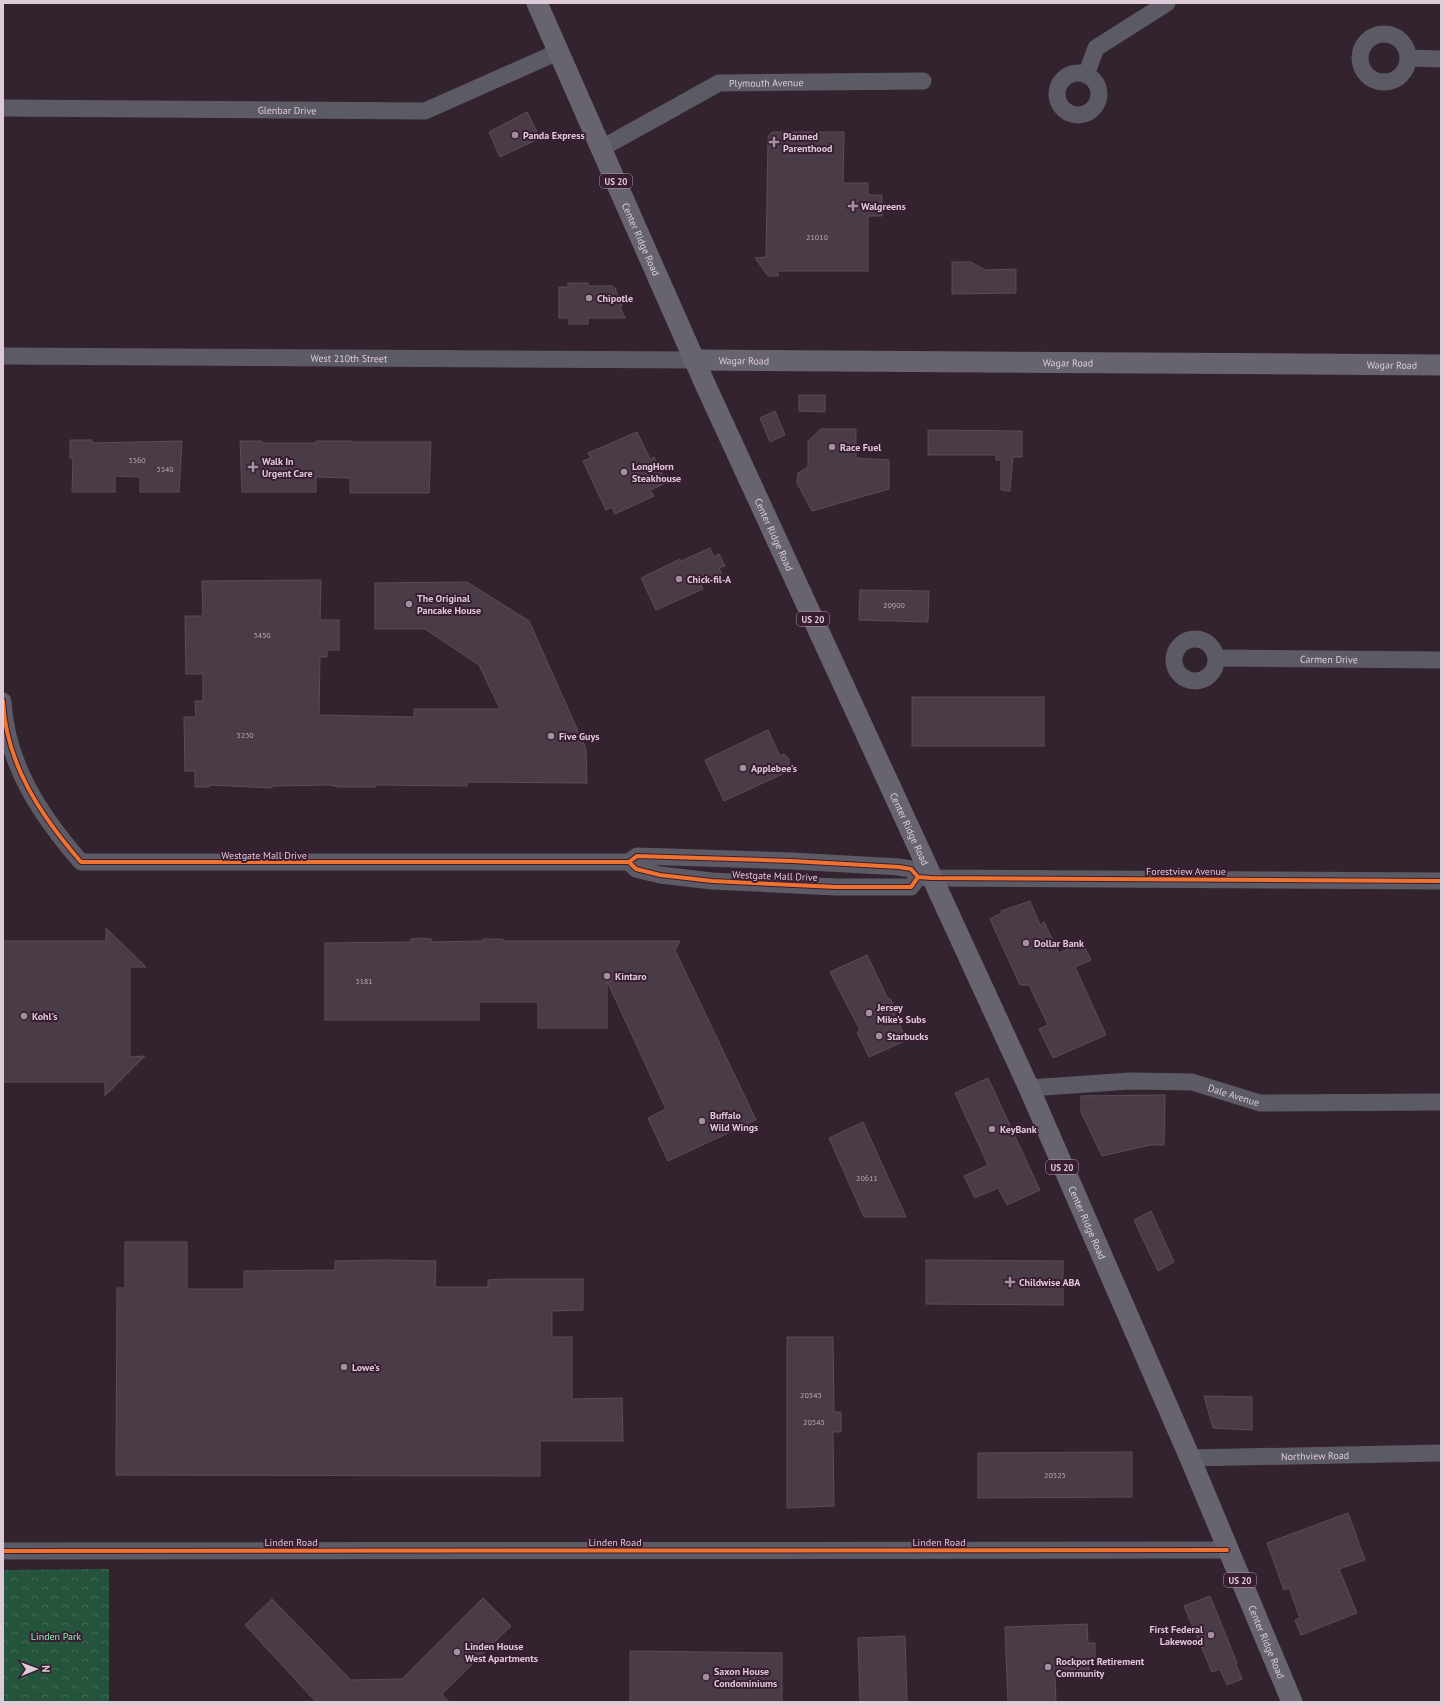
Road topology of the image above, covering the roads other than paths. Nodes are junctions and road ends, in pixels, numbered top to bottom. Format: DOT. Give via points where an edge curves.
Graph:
graph roads {
  1 [pos="537,3"];
  2 [pos="1167,3"];
  3 [pos="558,52"];
  4 [pos="1408,58"];
  5 [pos="1441,59"];
  6 [pos="1086,75"];
  7 [pos="923,81"];
  8 [pos="3,108"];
  9 [pos="602,148"];
  10 [pos="3,356"];
  11 [pos="694,360"];
  12 [pos="1441,365"];
  13 [pos="1216,658"];
  14 [pos="1441,660"];
  15 [pos="3,701"];
  16 [pos="629,862"];
  17 [pos="925,877"];
  18 [pos="1441,881"];
  19 [pos="1029,1088"];
  20 [pos="1441,1102"];
  21 [pos="1441,1454"];
  22 [pos="1190,1458"];
  23 [pos="1227,1550"];
  24 [pos="3,1551"];
  25 [pos="1292,1702"];
  1 -- 3 [label="main road, Center Ridge Road / US 20"];
  2 -- 6 [label="street" via="1096,48"];
  3 -- 8 [label="street, Glenbar Drive" via="425,111"];
  3 -- 9 [label="main road, Center Ridge Road / US 20"];
  4 -- 5 [label="street"];
  7 -- 9 [label="street, Plymouth Avenue" via="719,83"];
  9 -- 11 [label="main road, Center Ridge Road / US 20"];
  10 -- 11 [label="street, West 210th Street"];
  11 -- 12 [label="main road, Wagar Road"];
  11 -- 17 [label="main road, Center Ridge Road / US 20"];
  13 -- 14 [label="street, Carmen Drive"];
  15 -- 16 [label="street, Westgate Mall Drive" via="9,738 24,782 46,818 81,862"];
  16 -- 17 [label="street, Westgate Mall Drive" via="637,856 792,860 899,867 910,869"];
  16 -- 17 [label="street, Westgate Mall Drive" via="636,869 660,875 728,882 836,887 911,887"];
  17 -- 18 [label="street, Forestview Avenue"];
  17 -- 19 [label="main road, Center Ridge Road / US 20"];
  19 -- 20 [label="street, Dale Avenue" via="1130,1081 1192,1082 1260,1102"];
  19 -- 22 [label="main road, Center Ridge Road / US 20"];
  21 -- 22 [label="street, Northview Road"];
  22 -- 23 [label="main road, Center Ridge Road / US 20"];
  23 -- 24 [label="street, Linden Road"];
  23 -- 25 [label="main road, Center Ridge Road / US 20"];
}
